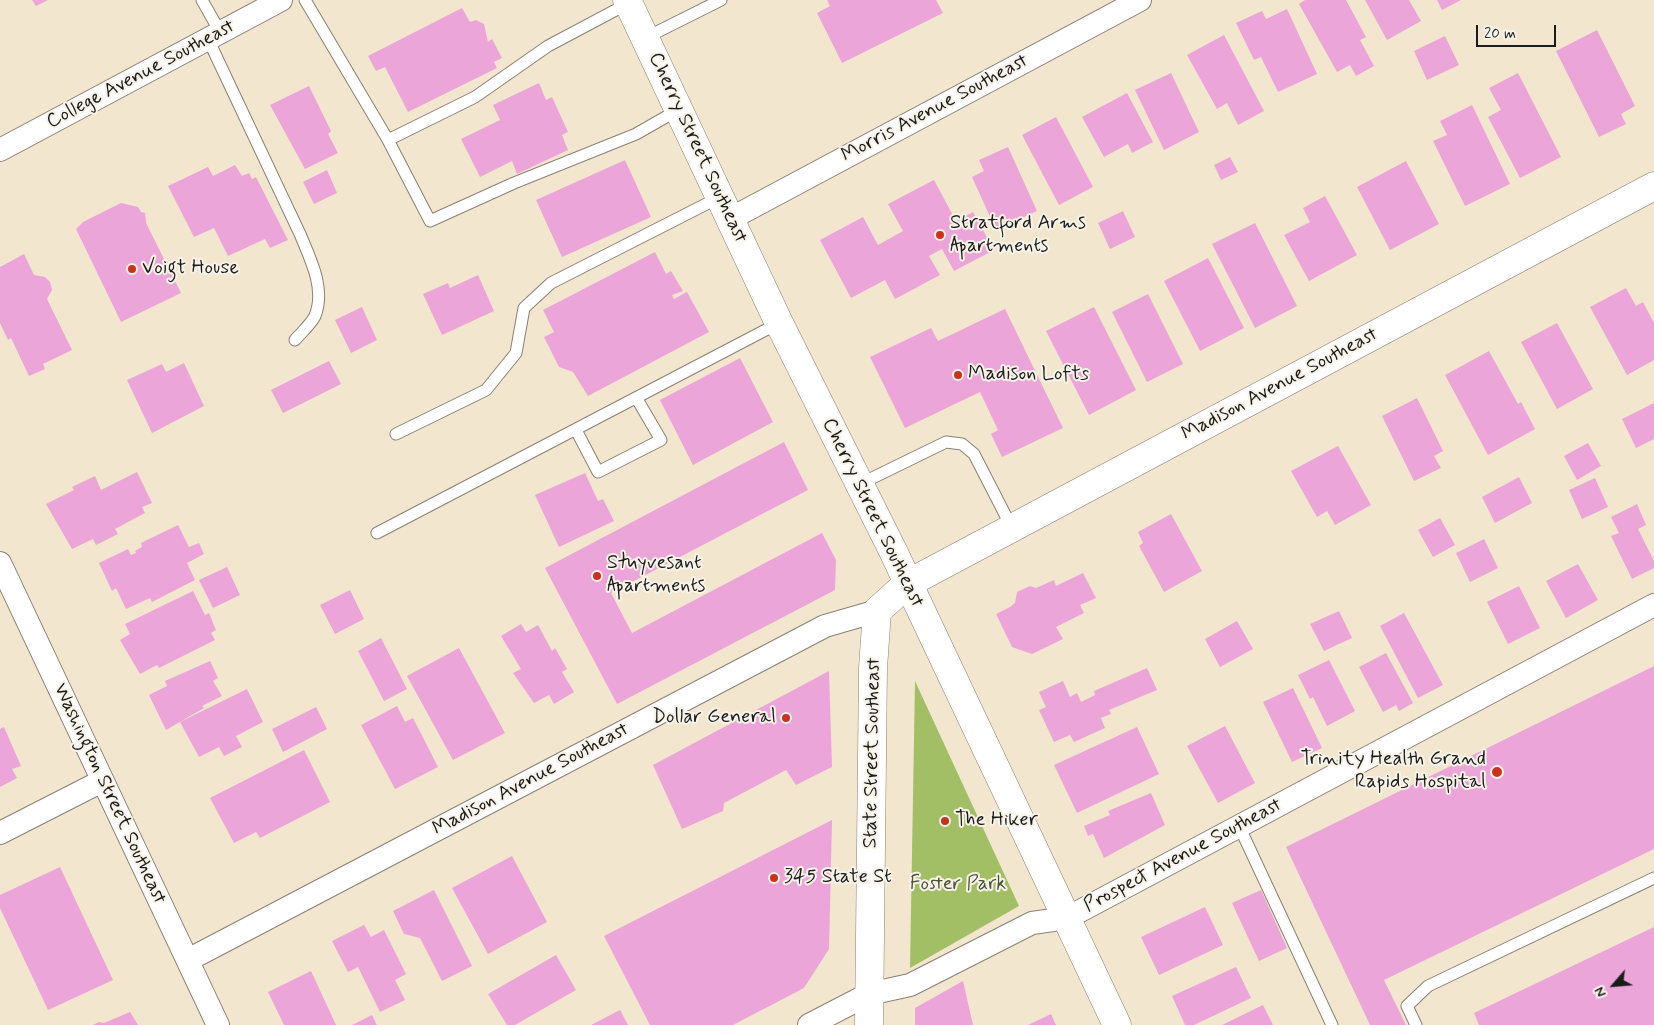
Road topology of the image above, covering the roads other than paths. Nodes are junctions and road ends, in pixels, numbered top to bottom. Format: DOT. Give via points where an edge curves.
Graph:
graph roads {
  1 [pos="202,0"];
  2 [pos="282,0"];
  3 [pos="305,0"];
  4 [pos="720,0"];
  5 [pos="1140,0"];
  6 [pos="628,2"];
  7 [pos="214,36"];
  8 [pos="646,38"];
  9 [pos="678,110"];
  10 [pos="388,140"];
  11 [pos="0,150"];
  12 [pos="1654,186"];
  13 [pos="725,208"];
  14 [pos="780,323"];
  15 [pos="295,340"];
  16 [pos="637,399"];
  17 [pos="576,430"];
  18 [pos="396,434"];
  19 [pos="859,484"];
  20 [pos="1012,528"];
  21 [pos="377,534"];
  22 [pos="0,563"];
  23 [pos="907,584"];
  24 [pos="1654,605"];
  25 [pos="878,610"];
  26 [pos="102,781"];
  27 [pos="1240,826"];
  28 [pos="0,833"];
  29 [pos="1654,878"];
  30 [pos="1066,918"];
  31 [pos="188,960"];
  32 [pos="869,994"];
  33 [pos="218,1025"];
  34 [pos="809,1025"];
  35 [pos="869,1025"];
  36 [pos="1117,1025"];
  37 [pos="1332,1025"];
  38 [pos="1416,1025"];
  1 -- 7 [label="lane"];
  2 -- 7 [label="street, College Avenue Southeast"];
  3 -- 10 [label="lane"];
  4 -- 8 [label="lane"];
  5 -- 13 [label="street, Morris Avenue Southeast"];
  6 -- 8 [label="street, Cherry Street Southeast"];
  6 -- 10 [label="lane" via="548,46 475,97"];
  7 -- 11 [label="street, College Avenue Southeast"];
  7 -- 15 [label="lane" via="314,267 318,291 315,316"];
  8 -- 9 [label="street, Cherry Street Southeast"];
  9 -- 10 [label="lane" via="636,134 430,221"];
  9 -- 13 [label="street, Cherry Street Southeast"];
  12 -- 20 [label="street, Madison Avenue Southeast"];
  13 -- 14 [label="street, Cherry Street Southeast"];
  13 -- 18 [label="lane" via="551,283 524,308 516,353 486,390"];
  14 -- 16 [label="lane"];
  14 -- 19 [label="street, Cherry Street Southeast"];
  16 -- 17 [label="lane"];
  16 -- 17 [label="lane" via="660,440 598,472"];
  17 -- 21 [label="lane"];
  19 -- 20 [label="lane" via="946,442 962,444 974,454"];
  19 -- 23 [label="street, Cherry Street Southeast"];
  20 -- 23 [label="street, Madison Avenue Southeast"];
  22 -- 26 [label="street, Washington Street Southeast"];
  23 -- 25 [label="street"];
  23 -- 30 [label="street, Cherry Street Southeast"];
  24 -- 27 [label="street, Prospect Avenue Southeast"];
  25 -- 31 [label="street, Madison Avenue Southeast" via="826,626"];
  25 -- 32 [label="street, State Street Southeast" via="873,668"];
  26 -- 28 [label="street"];
  26 -- 31 [label="street, Washington Street Southeast"];
  27 -- 30 [label="street, Prospect Avenue Southeast"];
  27 -- 37 [label="lane"];
  29 -- 38 [label="lane" via="1428,986 1407,1006"];
  30 -- 32 [label="street, Prospect Avenue Southeast" via="1032,922 910,985"];
  30 -- 36 [label="street, Cherry Street Southeast"];
  31 -- 33 [label="street, Washington Street Southeast"];
  32 -- 34 [label="street, Prospect Avenue Southeast"];
  32 -- 35 [label="street, State Street Southeast"];
}
